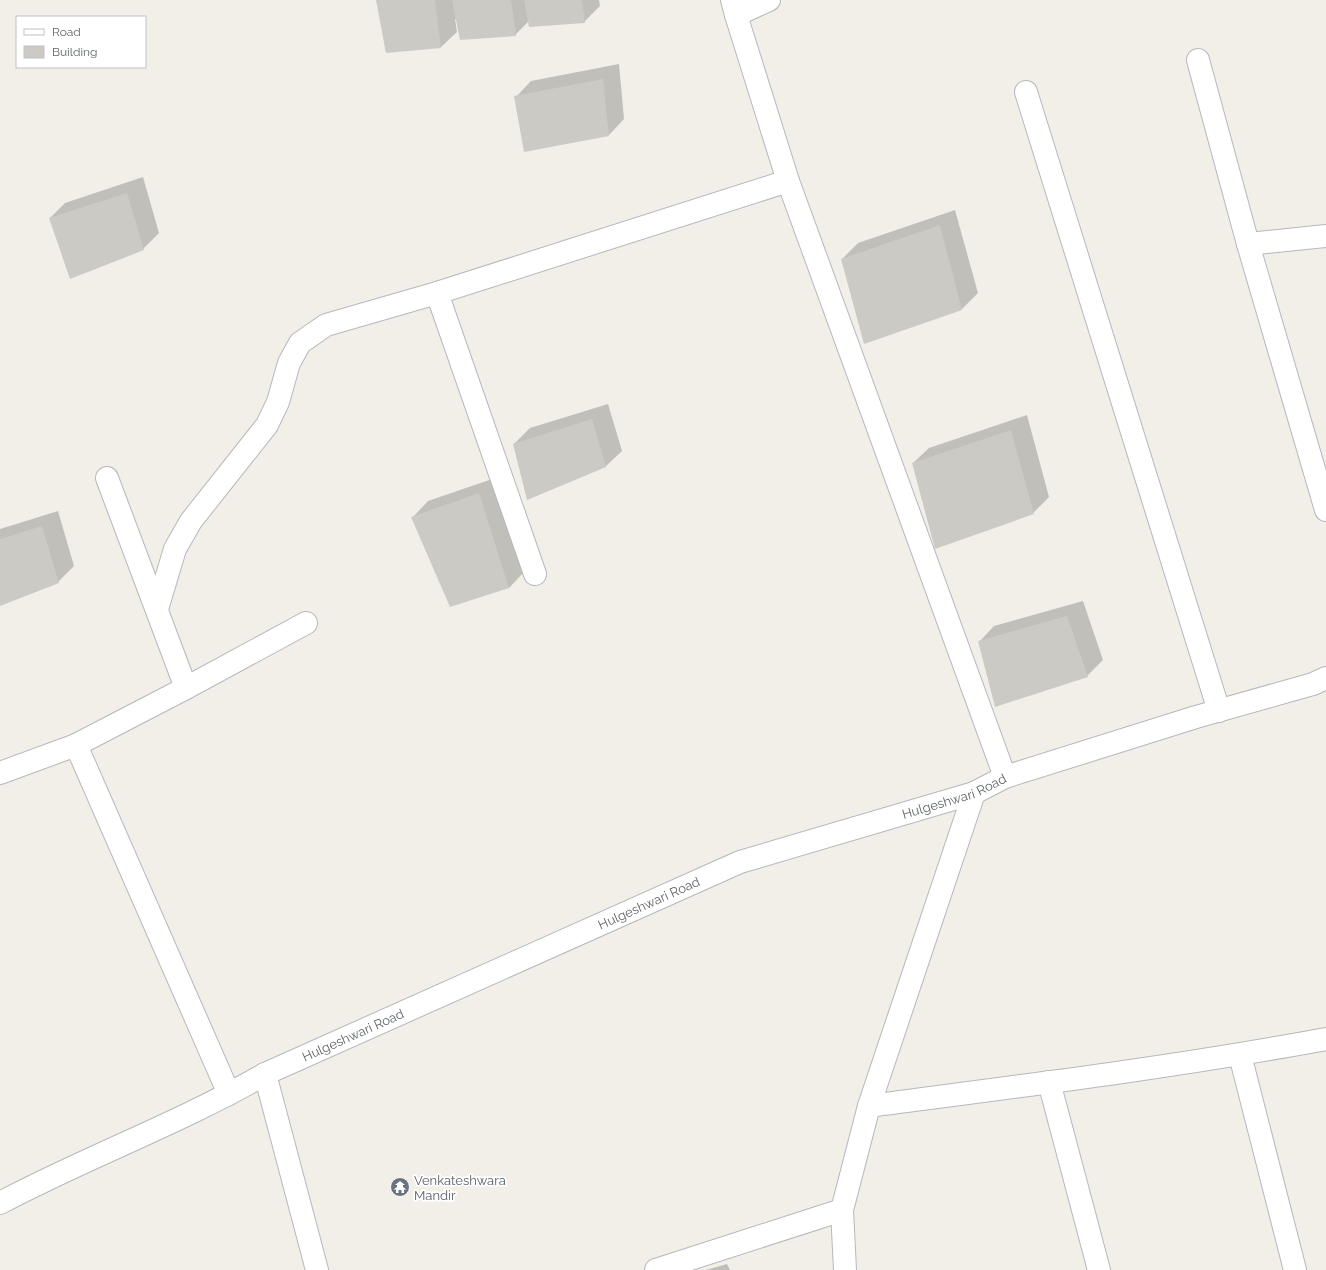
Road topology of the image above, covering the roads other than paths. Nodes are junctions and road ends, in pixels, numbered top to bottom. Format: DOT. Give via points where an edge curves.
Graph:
graph roads {
  1 [pos="769,0"];
  2 [pos="734,7"];
  3 [pos="1198,60"];
  4 [pos="1026,92"];
  5 [pos="788,182"];
  6 [pos="1326,236"];
  7 [pos="1248,244"];
  8 [pos="437,293"];
  9 [pos="107,478"];
  10 [pos="1326,510"];
  11 [pos="535,574"];
  12 [pos="157,609"];
  13 [pos="306,623"];
  14 [pos="1326,678"];
  15 [pos="186,688"];
  16 [pos="1218,711"];
  17 [pos="76,745"];
  18 [pos="0,773"];
  19 [pos="1005,777"];
  20 [pos="974,793"];
  21 [pos="1326,1039"];
  22 [pos="1240,1055"];
  23 [pos="265,1074"];
  24 [pos="1049,1082"];
  25 [pos="229,1094"];
  26 [pos="869,1106"];
  27 [pos="0,1203"];
  28 [pos="842,1210"];
  29 [pos="317,1270"];
  30 [pos="656,1270"];
  31 [pos="845,1270"];
  32 [pos="1099,1270"];
  33 [pos="1295,1270"];
  1 -- 2 [label="street"];
  2 -- 5 [label="street"];
  3 -- 7 [label="street"];
  4 -- 16 [label="street"];
  5 -- 8 [label="street"];
  5 -- 19 [label="street"];
  6 -- 7 [label="street"];
  7 -- 10 [label="street"];
  8 -- 11 [label="street"];
  8 -- 12 [label="street" via="326,326 300,343 289,363 278,402 267,424 191,520 175,549"];
  9 -- 12 [label="street"];
  12 -- 15 [label="street"];
  13 -- 15 [label="street"];
  14 -- 16 [label="street, Hulgeshwari Road"];
  15 -- 17 [label="street"];
  16 -- 19 [label="street, Hulgeshwari Road"];
  17 -- 18 [label="street"];
  17 -- 25 [label="street"];
  19 -- 20 [label="street, Hulgeshwari Road"];
  20 -- 23 [label="street, Hulgeshwari Road" via="740,862"];
  20 -- 26 [label="street"];
  21 -- 22 [label="street"];
  22 -- 24 [label="street"];
  22 -- 33 [label="street"];
  23 -- 25 [label="street, Hulgeshwari Road"];
  23 -- 29 [label="street"];
  24 -- 26 [label="street"];
  24 -- 32 [label="street"];
  25 -- 27 [label="street, Hulgeshwari Road" via="33,1185"];
  26 -- 28 [label="street"];
  28 -- 30 [label="street"];
  28 -- 31 [label="street"];
}
